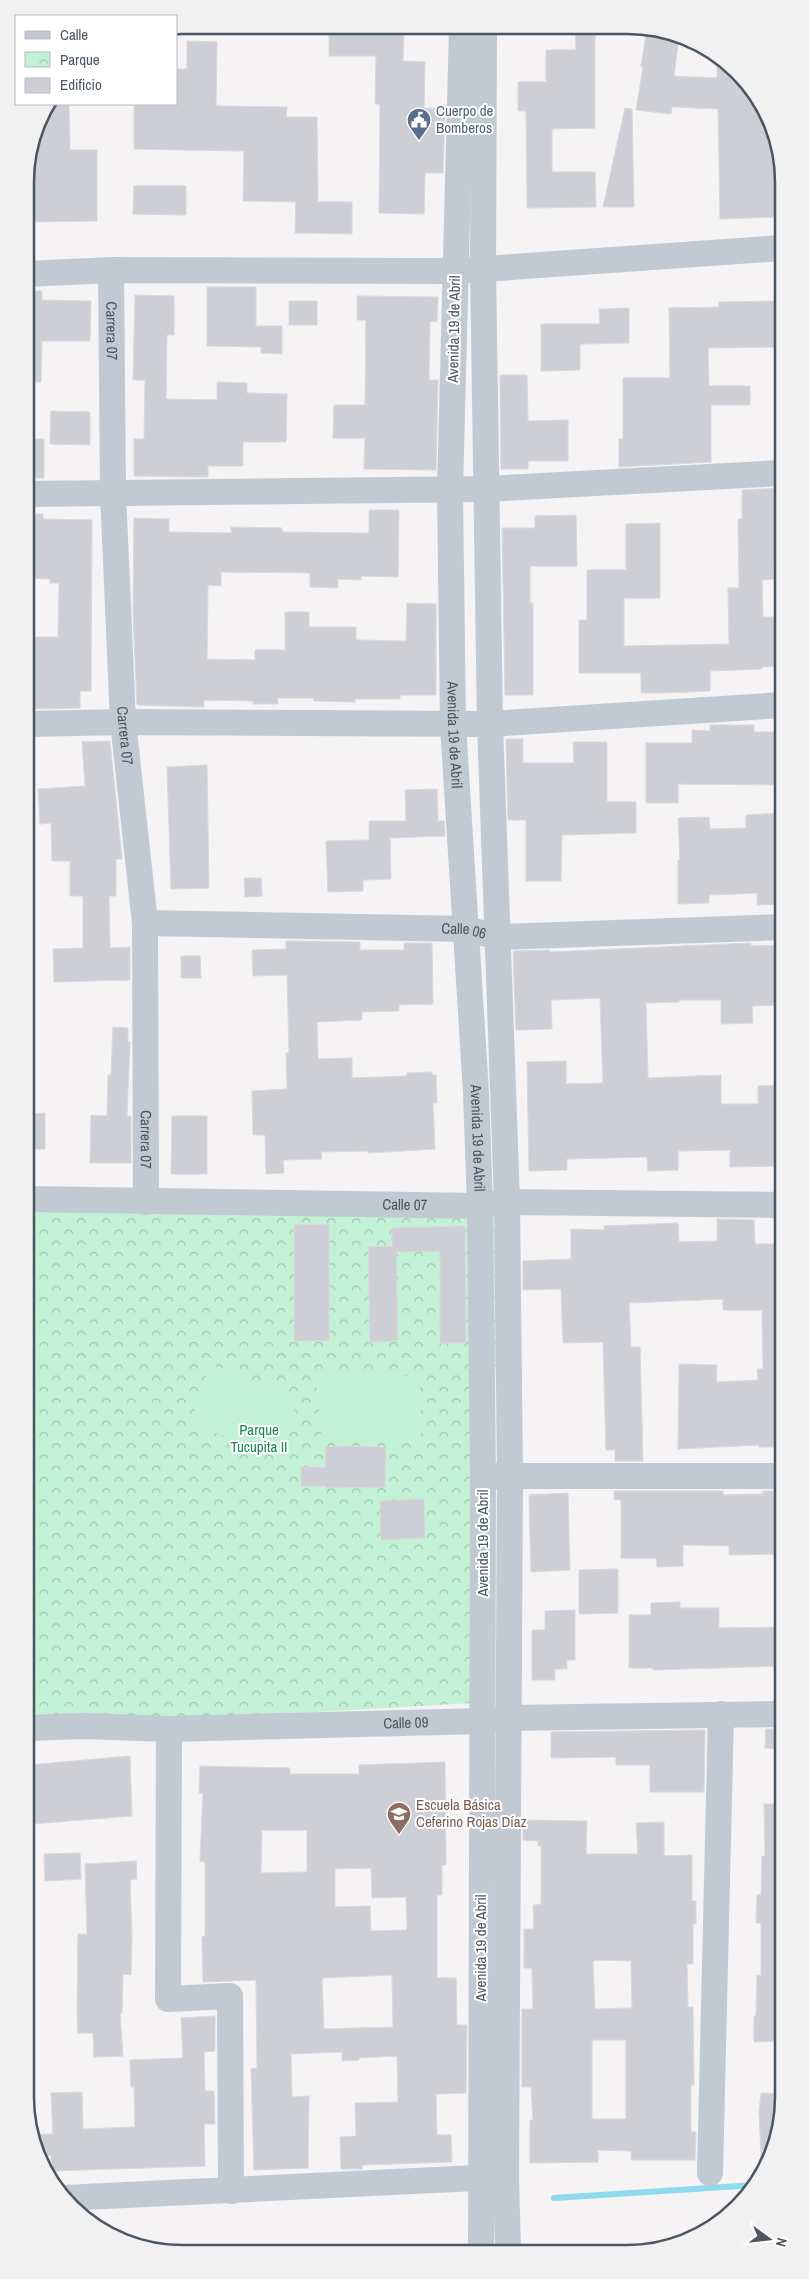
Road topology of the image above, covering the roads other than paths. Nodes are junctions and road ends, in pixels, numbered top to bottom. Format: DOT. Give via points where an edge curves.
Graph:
graph roads {
  1 [pos="462,34"];
  2 [pos="484,34"];
  3 [pos="775,248"];
  4 [pos="483,269"];
  5 [pos="111,270"];
  6 [pos="456,271"];
  7 [pos="34,274"];
  8 [pos="775,473"];
  9 [pos="486,489"];
  10 [pos="450,490"];
  11 [pos="113,492"];
  12 [pos="34,494"];
  13 [pos="775,705"];
  14 [pos="123,722"];
  15 [pos="34,724"];
  16 [pos="490,724"];
  17 [pos="452,725"];
  18 [pos="145,923"];
  19 [pos="775,927"];
  20 [pos="466,929"];
  21 [pos="498,937"];
  22 [pos="34,1199"];
  23 [pos="146,1202"];
  24 [pos="507,1202"];
  25 [pos="775,1205"];
  26 [pos="480,1206"];
  27 [pos="510,1475"];
  28 [pos="775,1476"];
  29 [pos="483,1477"];
  30 [pos="721,1714"];
  31 [pos="775,1714"];
  32 [pos="495,1719"];
  33 [pos="34,1728"];
  34 [pos="169,1729"];
  35 [pos="710,2173"];
  36 [pos="506,2177"];
  37 [pos="480,2179"];
  38 [pos="231,2191"];
  39 [pos="73,2198"];
  40 [pos="481,2245"];
  41 [pos="508,2245"];
  1 -- 6 [label="street, Avenida 19 de Abril"];
  2 -- 4 [label="street, Avenida 19 de Abril"];
  3 -- 4 [label="street"];
  4 -- 6 [label="street"];
  4 -- 9 [label="street, Avenida 19 de Abril"];
  5 -- 6 [label="street"];
  5 -- 7 [label="street"];
  5 -- 11 [label="street, Carrera 07"];
  6 -- 10 [label="street, Avenida 19 de Abril"];
  8 -- 9 [label="street"];
  9 -- 10 [label="street"];
  9 -- 16 [label="street, Avenida 19 de Abril"];
  10 -- 11 [label="street"];
  10 -- 17 [label="street, Avenida 19 de Abril"];
  11 -- 12 [label="street"];
  11 -- 14 [label="street, Carrera 07"];
  13 -- 16 [label="street"];
  14 -- 15 [label="street"];
  14 -- 17 [label="street"];
  14 -- 18 [label="street, Carrera 07"];
  16 -- 17 [label="street"];
  16 -- 21 [label="street, Avenida 19 de Abril"];
  17 -- 20 [label="street, Avenida 19 de Abril"];
  18 -- 20 [label="street, Calle 06"];
  18 -- 23 [label="street, Carrera 07"];
  19 -- 21 [label="street, Calle 06"];
  20 -- 21 [label="street, Calle 06"];
  20 -- 26 [label="street, Avenida 19 de Abril"];
  21 -- 24 [label="street, Avenida 19 de Abril"];
  22 -- 23 [label="street, Calle 07"];
  23 -- 26 [label="street, Calle 07"];
  24 -- 25 [label="street, Calle 07"];
  24 -- 26 [label="street, Calle 07"];
  24 -- 27 [label="street, Avenida 19 de Abril"];
  26 -- 29 [label="street, Avenida 19 de Abril"];
  27 -- 28 [label="street"];
  27 -- 29 [label="street"];
  27 -- 32 [label="street, Avenida 19 de Abril"];
  29 -- 32 [label="street, Avenida 19 de Abril"];
  30 -- 31 [label="street, Calle 09"];
  30 -- 32 [label="street, Calle 09"];
  30 -- 35 [label="street"];
  32 -- 34 [label="street, Calle 09"];
  32 -- 36 [label="street, Avenida 19 de Abril"];
  32 -- 37 [label="street, Avenida 19 de Abril"];
  33 -- 34 [label="street, Calle 09"];
  34 -- 38 [label="street" via="168,1999 230,1996"];
  36 -- 37 [label="street"];
  36 -- 41 [label="street, Avenida 19 de Abril"];
  37 -- 38 [label="street"];
  37 -- 40 [label="street, Avenida 19 de Abril"];
  38 -- 39 [label="street"];
}
